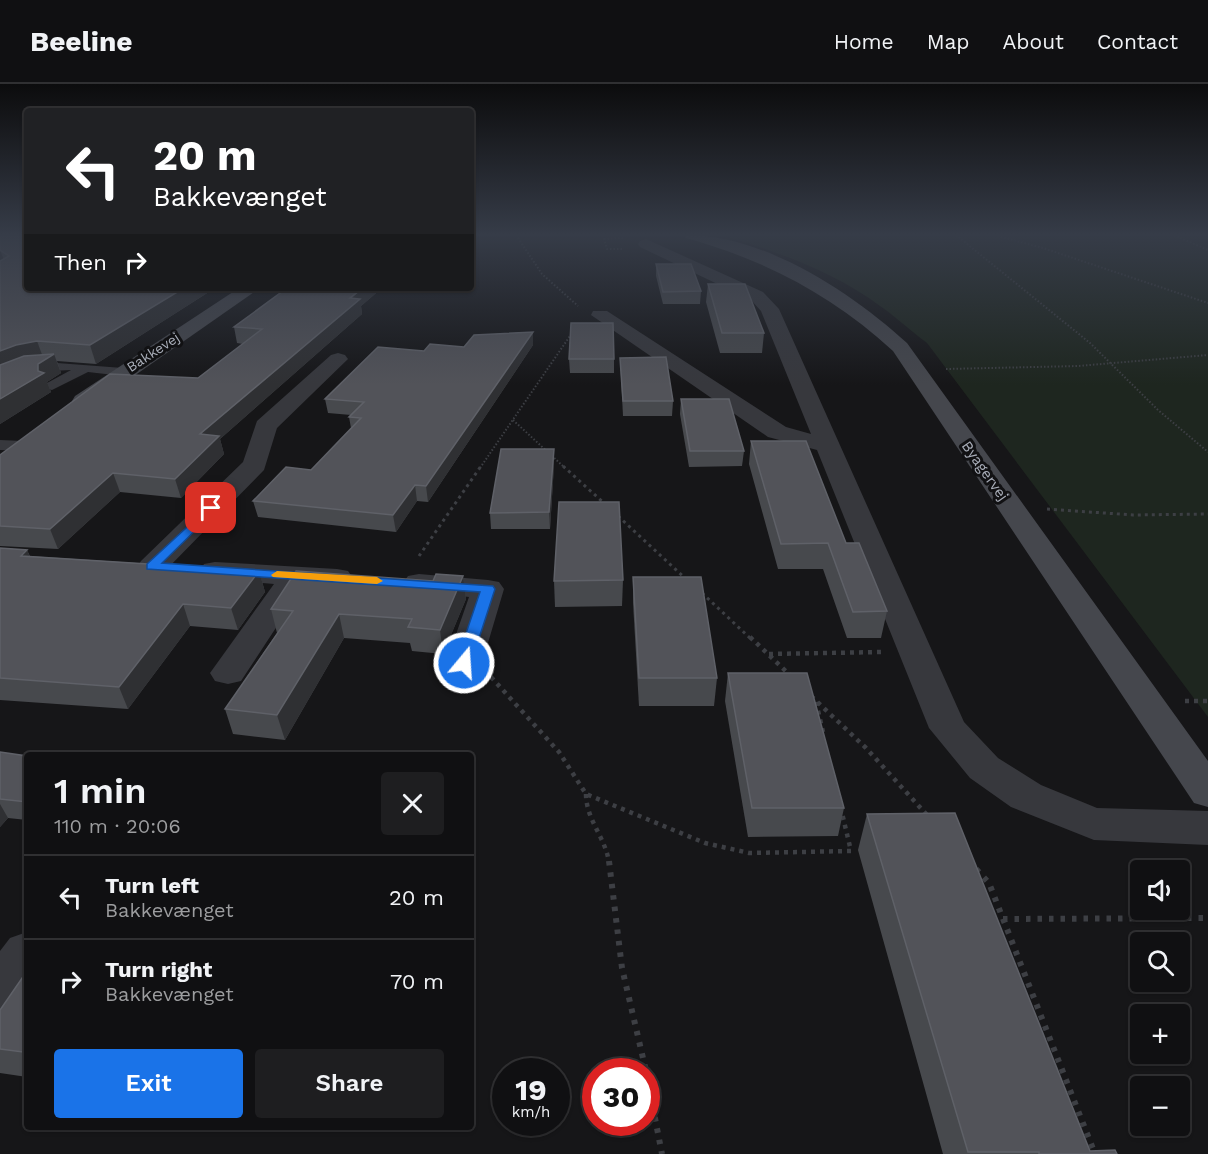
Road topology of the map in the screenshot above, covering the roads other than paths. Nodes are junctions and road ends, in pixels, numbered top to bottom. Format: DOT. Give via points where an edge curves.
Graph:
graph roads {
  1 [pos="733,285"];
  2 [pos="818,285"];
  3 [pos="246,291"];
  4 [pos="594,313"];
  5 [pos="338,359"];
  6 [pos="85,368"];
  7 [pos="123,372"];
  8 [pos="0,380"];
  9 [pos="52,386"];
  10 [pos="68,412"];
  11 [pos="41,432"];
  12 [pos="827,444"];
  13 [pos="0,445"];
  14 [pos="23,446"];
  15 [pos="0,463"];
  16 [pos="295,576"];
  17 [pos="464,663"];
  18 [pos="228,672"];
  19 [pos="1208,792"];
  20 [pos="1208,828"];
  21 [pos="24,957"];
  22 [pos="0,991"];
  1 -- 12 [label="street" via="757,296 770,309"];
  2 -- 19 [label="street, Byagervej" via="849,302 900,347"];
  3 -- 7 [label="street, Bakkevej"];
  4 -- 12 [label="street" via="777,432"];
  5 -- 16 [label="street" via="266,426 255,465 140,566"];
  6 -- 7 [label="lane"];
  6 -- 8 [label="lane" via="41,364 17,369"];
  6 -- 9 [label="lane"];
  7 -- 10 [label="street, Bakkevej"];
  11 -- 14 [label="street"];
  12 -- 20 [label="street" via="948,728 984,768 1026,796 1094,824"];
  13 -- 14 [label="lane"];
  14 -- 15 [label="street"];
  16 -- 17 [label="street" via="488,589"];
  16 -- 18 [label="street"];
  21 -- 22 [label="street"];
}
